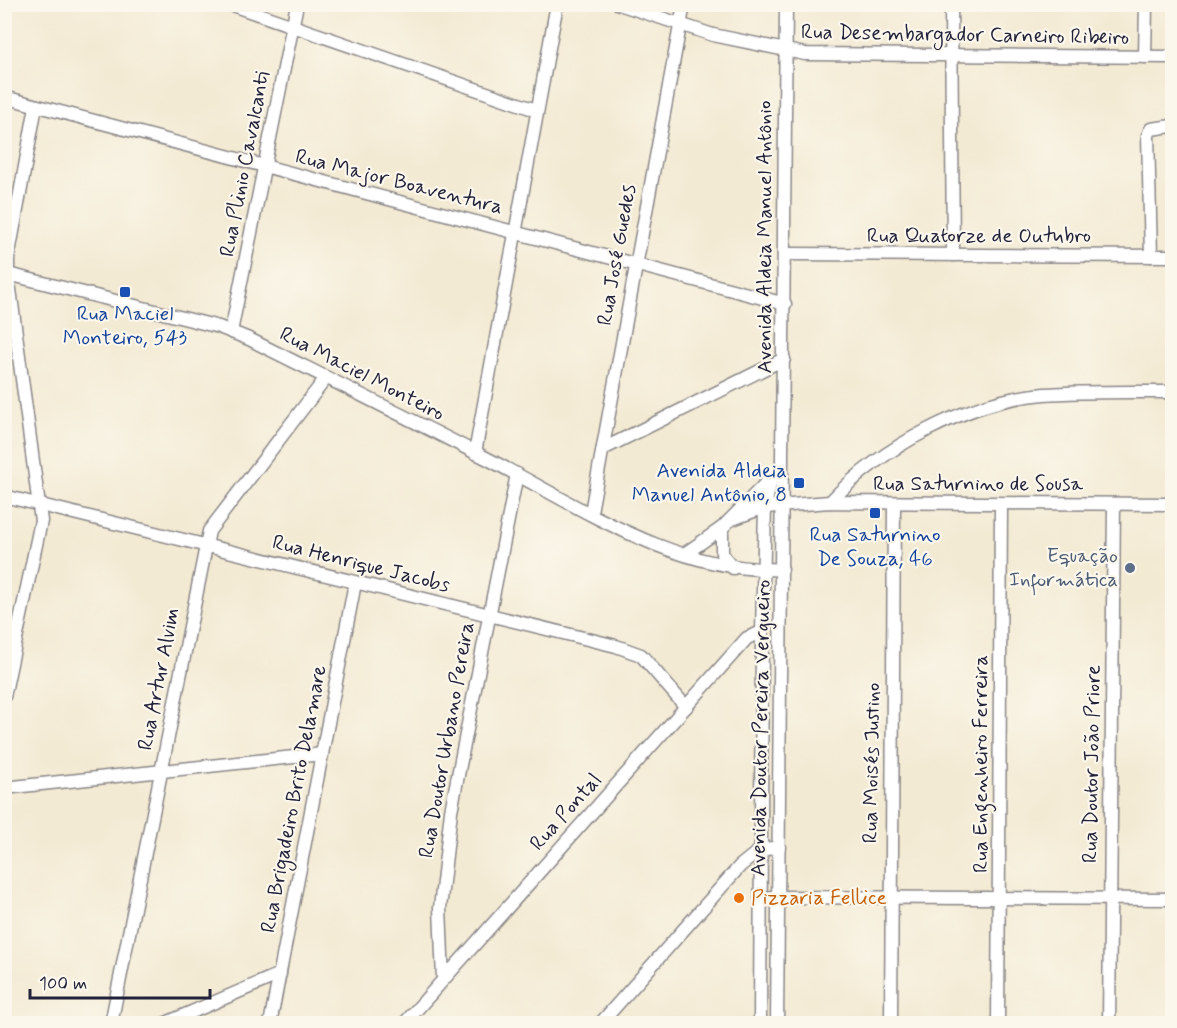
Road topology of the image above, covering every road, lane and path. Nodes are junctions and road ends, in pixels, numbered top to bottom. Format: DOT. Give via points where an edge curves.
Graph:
graph roads {
  1 [pos="229,4"];
  2 [pos="297,4"];
  3 [pos="556,4"];
  4 [pos="619,4"];
  5 [pos="684,4"];
  6 [pos="786,4"];
  7 [pos="951,4"];
  8 [pos="1146,4"];
  9 [pos="680,26"];
  10 [pos="293,27"];
  11 [pos="786,51"];
  12 [pos="951,57"];
  13 [pos="1145,57"];
  14 [pos="1173,57"];
  15 [pos="4,97"];
  16 [pos="36,106"];
  17 [pos="536,110"];
  18 [pos="1173,126"];
  19 [pos="265,168"];
  20 [pos="514,232"];
  21 [pos="785,254"];
  22 [pos="953,255"];
  23 [pos="1151,256"];
  24 [pos="1173,256"];
  25 [pos="635,264"];
  26 [pos="6,274"];
  27 [pos="785,304"];
  28 [pos="231,332"];
  29 [pos="784,359"];
  30 [pos="326,378"];
  31 [pos="1173,392"];
  32 [pos="603,449"];
  33 [pos="475,453"];
  34 [pos="780,469"];
  35 [pos="517,474"];
  36 [pos="771,479"];
  37 [pos="4,496"];
  38 [pos="830,502"];
  39 [pos="894,502"];
  40 [pos="40,504"];
  41 [pos="783,504"];
  42 [pos="1001,504"];
  43 [pos="1114,504"];
  44 [pos="1173,504"];
  45 [pos="765,507"];
  46 [pos="591,512"];
  47 [pos="726,524"];
  48 [pos="205,545"];
  49 [pos="686,553"];
  50 [pos="733,568"];
  51 [pos="782,569"];
  52 [pos="764,570"];
  53 [pos="355,583"];
  54 [pos="489,615"];
  55 [pos="762,632"];
  56 [pos="4,697"];
  57 [pos="686,707"];
  58 [pos="322,754"];
  59 [pos="161,770"];
  60 [pos="4,788"];
  61 [pos="779,848"];
  62 [pos="760,850"];
  63 [pos="761,897"];
  64 [pos="778,897"];
  65 [pos="890,897"];
  66 [pos="1000,898"];
  67 [pos="1110,899"];
  68 [pos="1173,899"];
  69 [pos="280,974"];
  70 [pos="443,979"];
  71 [pos="111,1023"];
  72 [pos="164,1023"];
  73 [pos="270,1023"];
  74 [pos="404,1023"];
  75 [pos="600,1023"];
  76 [pos="760,1023"];
  77 [pos="777,1023"];
  78 [pos="891,1023"];
  79 [pos="999,1023"];
  80 [pos="1108,1023"];
  1 -- 10 [label="street"];
  2 -- 10 [label="street, Rua Plinio Cavalcanti"];
  3 -- 17 [label="street"];
  4 -- 9 [label="street, Rua Desembargador Carneiro Ribeiro"];
  5 -- 9 [label="street, Rua José Guedes"];
  6 -- 11 [label="street, Avenida Aldeia Manuel Antônio"];
  7 -- 12 [label="street"];
  8 -- 13 [label="street"];
  9 -- 11 [label="street, Rua Desembargador Carneiro Ribeiro"];
  9 -- 25 [label="street, Rua José Guedes"];
  10 -- 17 [label="street"];
  10 -- 19 [label="street, Rua Plinio Cavalcanti"];
  11 -- 12 [label="street, Rua Desembargador Carneiro Ribeiro"];
  11 -- 21 [label="street, Avenida Aldeia Manuel Antônio"];
  12 -- 13 [label="street, Rua Desembargador Carneiro Ribeiro"];
  12 -- 22 [label="street"];
  13 -- 14 [label="street, Rua Desembargador Carneiro Ribeiro"];
  15 -- 16 [label="street, Rua Major Boaventura"];
  16 -- 19 [label="street, Rua Major Boaventura"];
  16 -- 26 [label="street"];
  17 -- 20 [label="street"];
  18 -- 23 [label="street" via="1151,129 1148,135"];
  19 -- 20 [label="street, Rua Major Boaventura"];
  19 -- 28 [label="street, Rua Plinio Cavalcanti"];
  20 -- 25 [label="street, Rua Major Boaventura"];
  20 -- 33 [label="street"];
  21 -- 22 [label="street, Rua Quatorze de Outubro"];
  21 -- 27 [label="street, Avenida Aldeia Manuel Antônio"];
  22 -- 23 [label="street, Rua Quatorze de Outubro"];
  23 -- 24 [label="street, Rua Quatorze de Outubro"];
  25 -- 27 [label="street, Rua Major Boaventura"];
  25 -- 32 [label="street, Rua José Guedes"];
  26 -- 28 [label="street, Rua Maciel Monteiro"];
  26 -- 40 [label="street"];
  27 -- 29 [label="street, Avenida Aldeia Manuel Antônio"];
  28 -- 30 [label="street, Rua Maciel Monteiro"];
  29 -- 32 [label="street"];
  29 -- 34 [label="street, Avenida Aldeia Manuel Antônio"];
  30 -- 33 [label="street, Rua Maciel Monteiro"];
  30 -- 48 [label="street, Rua Artur Alvim" via="214,522"];
  31 -- 38 [label="street" via="1042,394 981,409 951,419 865,468"];
  32 -- 46 [label="street, Rua José Guedes"];
  33 -- 35 [label="street, Rua Maciel Monteiro"];
  34 -- 36 [label="street"];
  34 -- 41 [label="street, Avenida Aldeia Manuel Antônio"];
  35 -- 46 [label="street, Rua Maciel Monteiro"];
  35 -- 54 [label="street, Rua Doutor Urbano Pereira"];
  36 -- 45 [label="street"];
  36 -- 47 [label="street"];
  37 -- 40 [label="street, Rua Henrique Jacobs"];
  38 -- 39 [label="street, Rua Saturnino de Sousa"];
  38 -- 41 [label="street, Rua Saturnino de Sousa"];
  39 -- 42 [label="street, Rua Saturnino de Sousa"];
  39 -- 65 [label="street, Rua Moisés Justino"];
  40 -- 48 [label="street, Rua Henrique Jacobs"];
  40 -- 56 [label="street" via="41,521"];
  41 -- 45 [label="street"];
  41 -- 51 [label="street, Avenida Doutor Pereira Vergueiro"];
  42 -- 43 [label="street, Rua Saturnino de Sousa"];
  42 -- 66 [label="street, Rua Engenheiro Ferreira"];
  43 -- 44 [label="street, Rua Saturnino de Sousa"];
  43 -- 67 [label="street, Rua Doutor João Priore"];
  45 -- 47 [label="street"];
  45 -- 52 [label="street, Avenida Doutor Pereira Vergueiro"];
  46 -- 49 [label="street, Rua Maciel Monteiro" via="662,547"];
  47 -- 49 [label="street"];
  47 -- 50 [label="street" via="722,554"];
  48 -- 53 [label="street, Rua Henrique Jacobs"];
  48 -- 59 [label="street, Rua Artur Alvim"];
  49 -- 50 [label="street, Rua Maciel Monteiro"];
  50 -- 52 [label="street, Rua Maciel Monteiro"];
  51 -- 52 [label="street, Rua Maciel Monteiro"];
  51 -- 61 [label="street, Avenida Doutor Pereira Vergueiro"];
  52 -- 55 [label="street, Avenida Doutor Pereira Vergueiro"];
  53 -- 54 [label="street, Rua Henrique Jacobs"];
  53 -- 58 [label="street, Rua Brigadeiro Brito Delamare"];
  54 -- 57 [label="street, Rua Henrique Jacobs" via="636,652"];
  54 -- 70 [label="street, Rua Doutor Urbano Pereira" via="444,862 440,908"];
  55 -- 57 [label="street, Rua Pontal" via="747,638"];
  55 -- 62 [label="street, Avenida Doutor Pereira Vergueiro"];
  57 -- 70 [label="street, Rua Pontal"];
  58 -- 59 [label="street"];
  58 -- 69 [label="street, Rua Brigadeiro Brito Delamare"];
  59 -- 60 [label="street"];
  59 -- 71 [label="street, Rua Artur Alvim"];
  61 -- 62 [label="street"];
  61 -- 64 [label="street, Avenida Doutor Pereira Vergueiro"];
  62 -- 63 [label="street, Avenida Doutor Pereira Vergueiro"];
  62 -- 75 [label="street" via="740,866"];
  63 -- 64 [label="street"];
  63 -- 76 [label="street, Avenida Doutor Pereira Vergueiro"];
  64 -- 65 [label="street"];
  64 -- 77 [label="street, Avenida Doutor Pereira Vergueiro"];
  65 -- 66 [label="street"];
  65 -- 78 [label="street, Rua Moisés Justino"];
  66 -- 67 [label="street"];
  66 -- 79 [label="street, Rua Engenheiro Ferreira"];
  67 -- 68 [label="street"];
  67 -- 80 [label="street, Rua Doutor João Priore"];
  69 -- 72 [label="street"];
  69 -- 73 [label="street, Rua Brigadeiro Brito Delamare"];
  70 -- 74 [label="street, Rua Pontal"];
}
